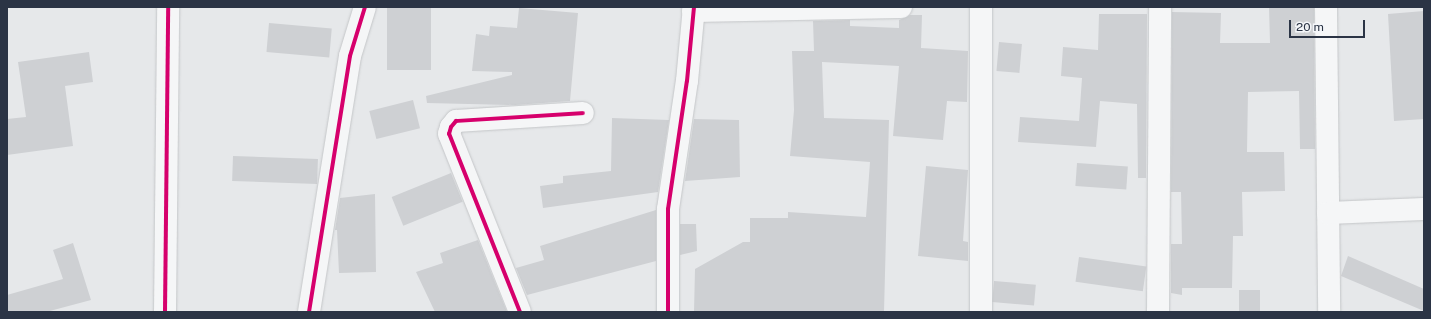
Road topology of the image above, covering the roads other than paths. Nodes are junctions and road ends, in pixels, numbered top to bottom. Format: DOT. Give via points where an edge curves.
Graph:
graph roads {
  1 [pos="168,7"];
  2 [pos="365,7"];
  3 [pos="901,7"];
  4 [pos="977,7"];
  5 [pos="982,7"];
  6 [pos="1160,7"];
  7 [pos="1326,7"];
  8 [pos="693,9"];
  9 [pos="583,113"];
  10 [pos="1424,209"];
  11 [pos="1328,213"];
  12 [pos="165,312"];
  13 [pos="309,312"];
  14 [pos="520,312"];
  15 [pos="668,312"];
  16 [pos="981,312"];
  17 [pos="1158,312"];
  18 [pos="1329,312"];
  1 -- 12 [label="street"];
  2 -- 13 [label="street" via="350,56"];
  3 -- 8 [label="street"];
  4 -- 5 [label="street"];
  5 -- 16 [label="street"];
  6 -- 17 [label="street"];
  7 -- 11 [label="street"];
  8 -- 15 [label="street" via="687,81 668,209"];
  9 -- 14 [label="street" via="456,121 451,127 449,134"];
  10 -- 11 [label="street"];
  11 -- 18 [label="street"];
}
